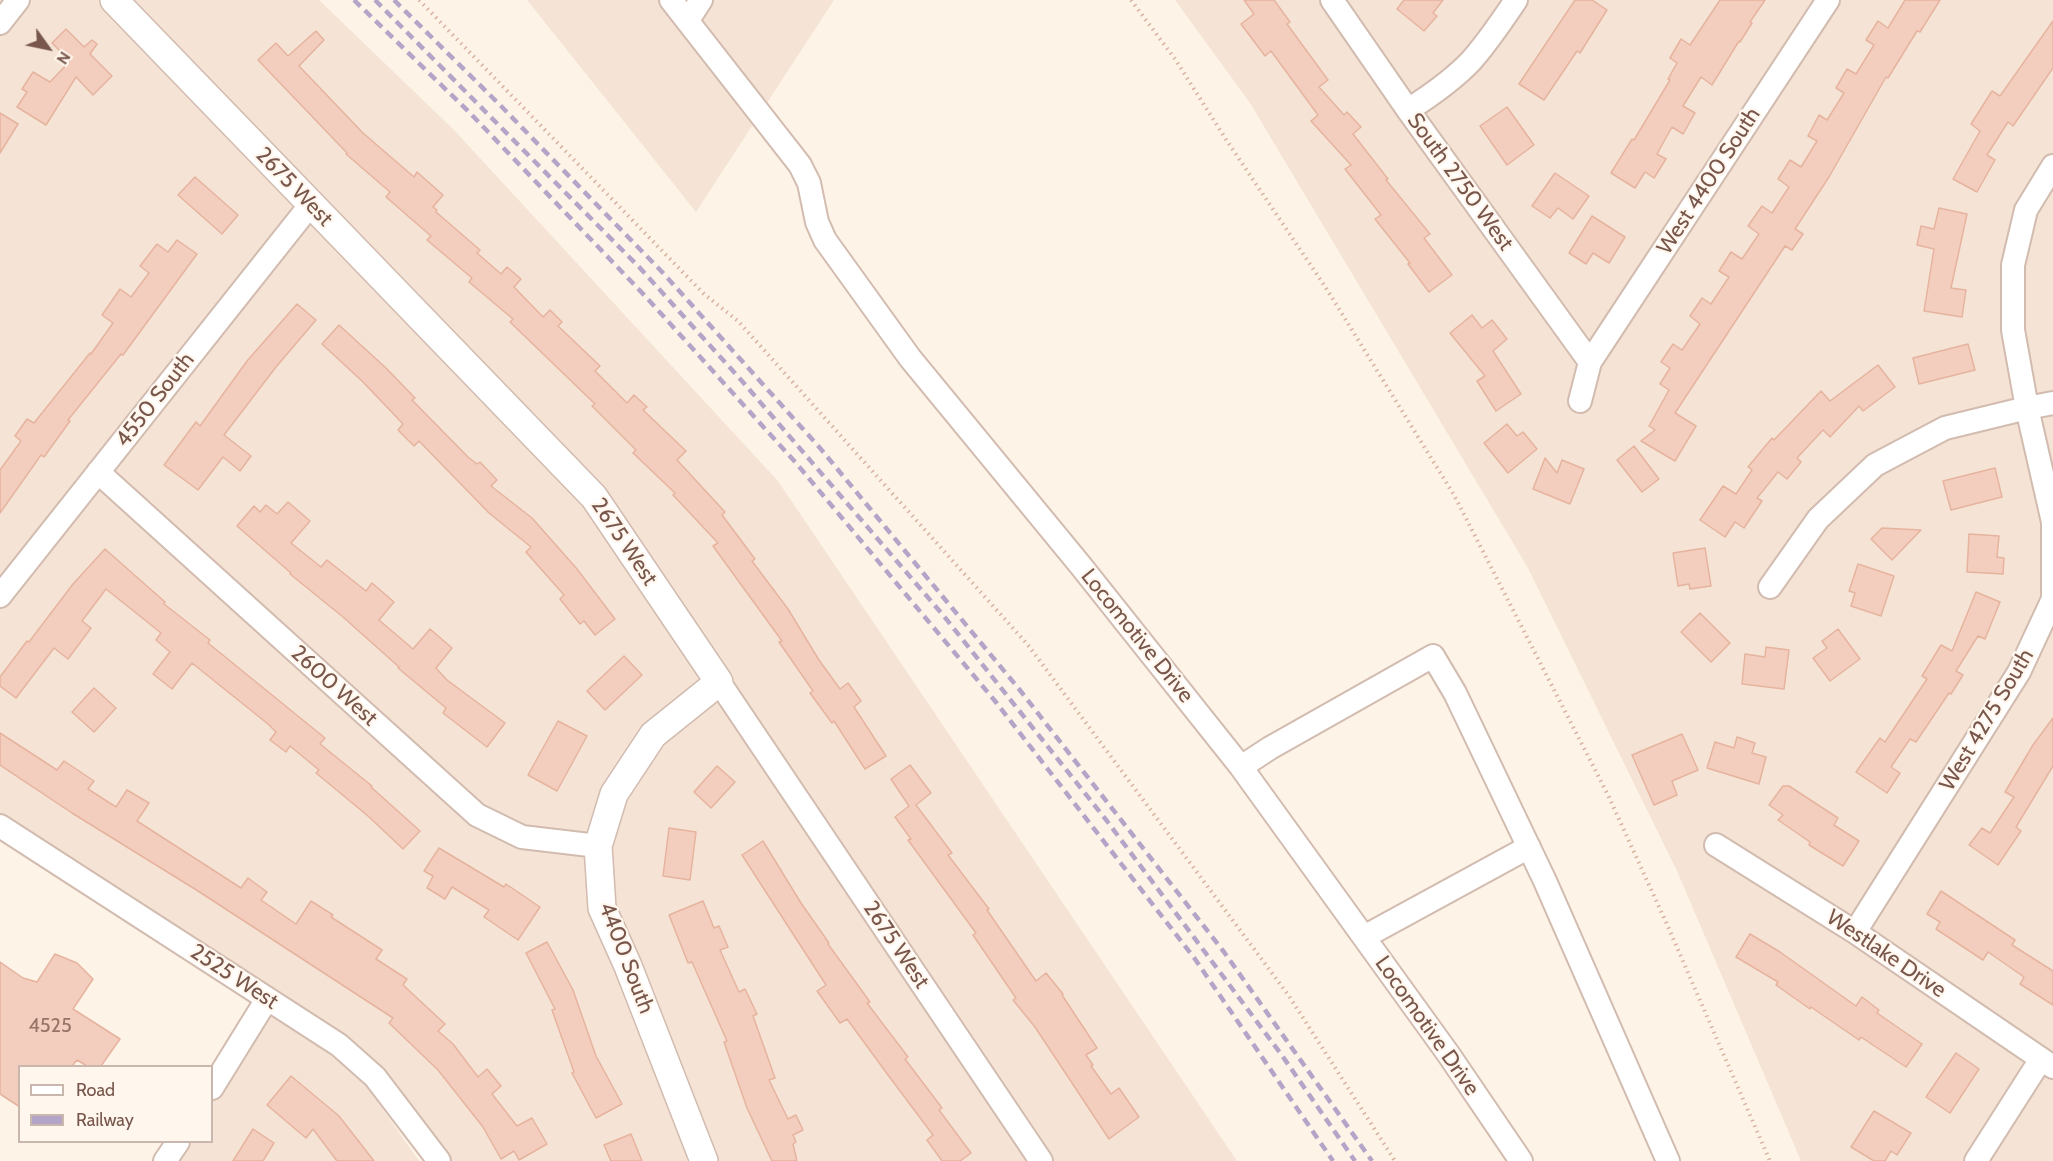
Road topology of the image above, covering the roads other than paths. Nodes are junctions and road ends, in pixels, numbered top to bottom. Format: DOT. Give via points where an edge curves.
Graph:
graph roads {
  1 [pos="18,0"];
  2 [pos="114,0"];
  3 [pos="671,0"];
  4 [pos="701,0"];
  5 [pos="1332,0"];
  6 [pos="1516,0"];
  7 [pos="1828,0"];
  8 [pos="688,20"];
  9 [pos="0,23"];
  10 [pos="1408,110"];
  11 [pos="2053,166"];
  12 [pos="311,204"];
  13 [pos="1590,362"];
  14 [pos="1580,401"];
  15 [pos="2053,403"];
  16 [pos="2027,408"];
  17 [pos="98,472"];
  18 [pos="1770,587"];
  19 [pos="0,596"];
  20 [pos="719,682"];
  21 [pos="1241,767"];
  22 [pos="0,826"];
  23 [pos="1716,845"];
  24 [pos="598,846"];
  25 [pos="1528,847"];
  26 [pos="1854,932"];
  27 [pos="1364,937"];
  28 [pos="267,999"];
  29 [pos="2047,1063"];
  30 [pos="213,1086"];
  31 [pos="177,1143"];
  32 [pos="165,1161"];
  33 [pos="440,1161"];
  34 [pos="704,1161"];
  35 [pos="1041,1161"];
  36 [pos="1521,1161"];
  37 [pos="1668,1161"];
  38 [pos="1976,1161"];
  1 -- 9 [label="street"];
  2 -- 12 [label="street, 2675 West"];
  3 -- 8 [label="street, Locomotive Drive"];
  4 -- 8 [label="street"];
  5 -- 10 [label="street, South 2750 West"];
  6 -- 10 [label="street" via="1470,62"];
  7 -- 13 [label="street, West 4400 South"];
  8 -- 21 [label="street, Locomotive Drive" via="800,165 825,240 903,349"];
  10 -- 13 [label="street, South 2750 West"];
  11 -- 16 [label="street, West 4275 South" via="2025,210 2013,265 2013,330"];
  12 -- 17 [label="street, 4550 South"];
  12 -- 20 [label="street, 2675 West" via="594,497"];
  13 -- 14 [label="street, West 4400 South"];
  15 -- 16 [label="street"];
  16 -- 18 [label="street" via="1945,428 1875,465 1818,519"];
  16 -- 26 [label="street, West 4275 South" via="2053,522 2053,599 2019,672"];
  17 -- 19 [label="street, 4550 South"];
  17 -- 24 [label="street, 2600 West" via="477,815 522,837"];
  20 -- 24 [label="street, 4400 South" via="653,735 614,794"];
  20 -- 35 [label="street, 2675 West"];
  21 -- 25 [label="street" via="1433,656 1455,693"];
  21 -- 27 [label="street, Locomotive Drive"];
  22 -- 28 [label="street, 2525 West"];
  23 -- 26 [label="street, Westlake Drive"];
  24 -- 34 [label="street, 4400 South" via="602,908"];
  25 -- 27 [label="street"];
  25 -- 37 [label="street"];
  26 -- 29 [label="street, Westlake Drive"];
  27 -- 36 [label="street, Locomotive Drive"];
  28 -- 30 [label="street"];
  28 -- 33 [label="street, 2525 West" via="339,1045 375,1077"];
  29 -- 38 [label="street"];
  31 -- 32 [label="street"];
}
